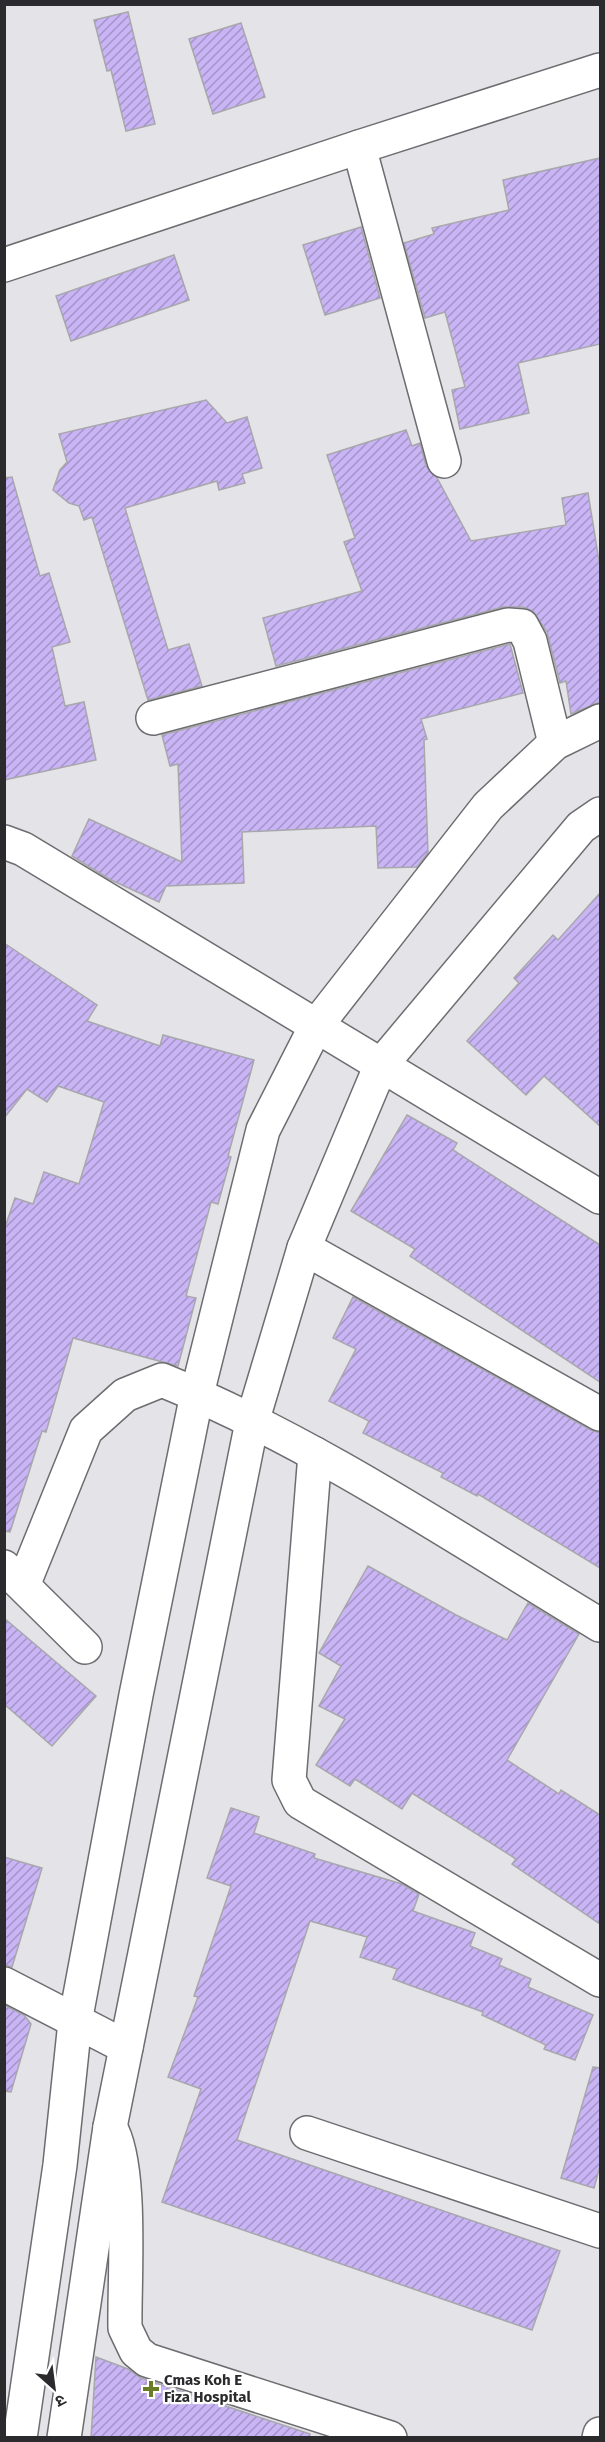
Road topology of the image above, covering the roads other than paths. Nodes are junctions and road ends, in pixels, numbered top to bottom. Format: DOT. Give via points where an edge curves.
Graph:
graph roads {
  1 [pos="600,70"];
  2 [pos="359,147"];
  3 [pos="4,265"];
  4 [pos="444,461"];
  5 [pos="153,718"];
  6 [pos="600,721"];
  7 [pos="555,743"];
  8 [pos="600,814"];
  9 [pos="4,842"];
  10 [pos="316,1026"];
  11 [pos="381,1065"];
  12 [pos="598,1190"];
  13 [pos="304,1248"];
  14 [pos="197,1394"];
  15 [pos="600,1414"];
  16 [pos="252,1422"];
  17 [pos="315,1454"];
  18 [pos="14,1575"];
  19 [pos="600,1625"];
  20 [pos="85,1647"];
  21 [pos="600,1980"];
  22 [pos="4,1984"];
  23 [pos="75,2022"];
  24 [pos="126,2046"];
  25 [pos="110,2127"];
  26 [pos="307,2133"];
  27 [pos="600,2231"];
  28 [pos="20,2438"];
  29 [pos="64,2438"];
  30 [pos="390,2438"];
  1 -- 2 [label="street"];
  2 -- 3 [label="street"];
  2 -- 4 [label="street"];
  5 -- 7 [label="street" via="508,625 522,626 530,641"];
  6 -- 7 [label="street"];
  7 -- 10 [label="street" via="488,806"];
  8 -- 11 [label="street" via="581,827"];
  9 -- 10 [label="street" via="23,849"];
  10 -- 11 [label="street"];
  10 -- 14 [label="street" via="263,1130"];
  11 -- 12 [label="street"];
  11 -- 13 [label="street"];
  13 -- 15 [label="street"];
  13 -- 16 [label="street"];
  14 -- 16 [label="street"];
  14 -- 18 [label="street" via="162,1380 125,1395 86,1430"];
  14 -- 23 [label="street"];
  16 -- 17 [label="street"];
  16 -- 24 [label="street"];
  17 -- 19 [label="street"];
  17 -- 21 [label="street" via="289,1780 294,1792 300,1802"];
  18 -- 20 [label="street"];
  22 -- 23 [label="street"];
  23 -- 24 [label="street"];
  23 -- 28 [label="street" via="60,2165"];
  24 -- 25 [label="street"];
  25 -- 29 [label="street"];
  25 -- 30 [label="street" via="124,2167 124,2328 136,2351 157,2364"];
  26 -- 27 [label="street"];
}
